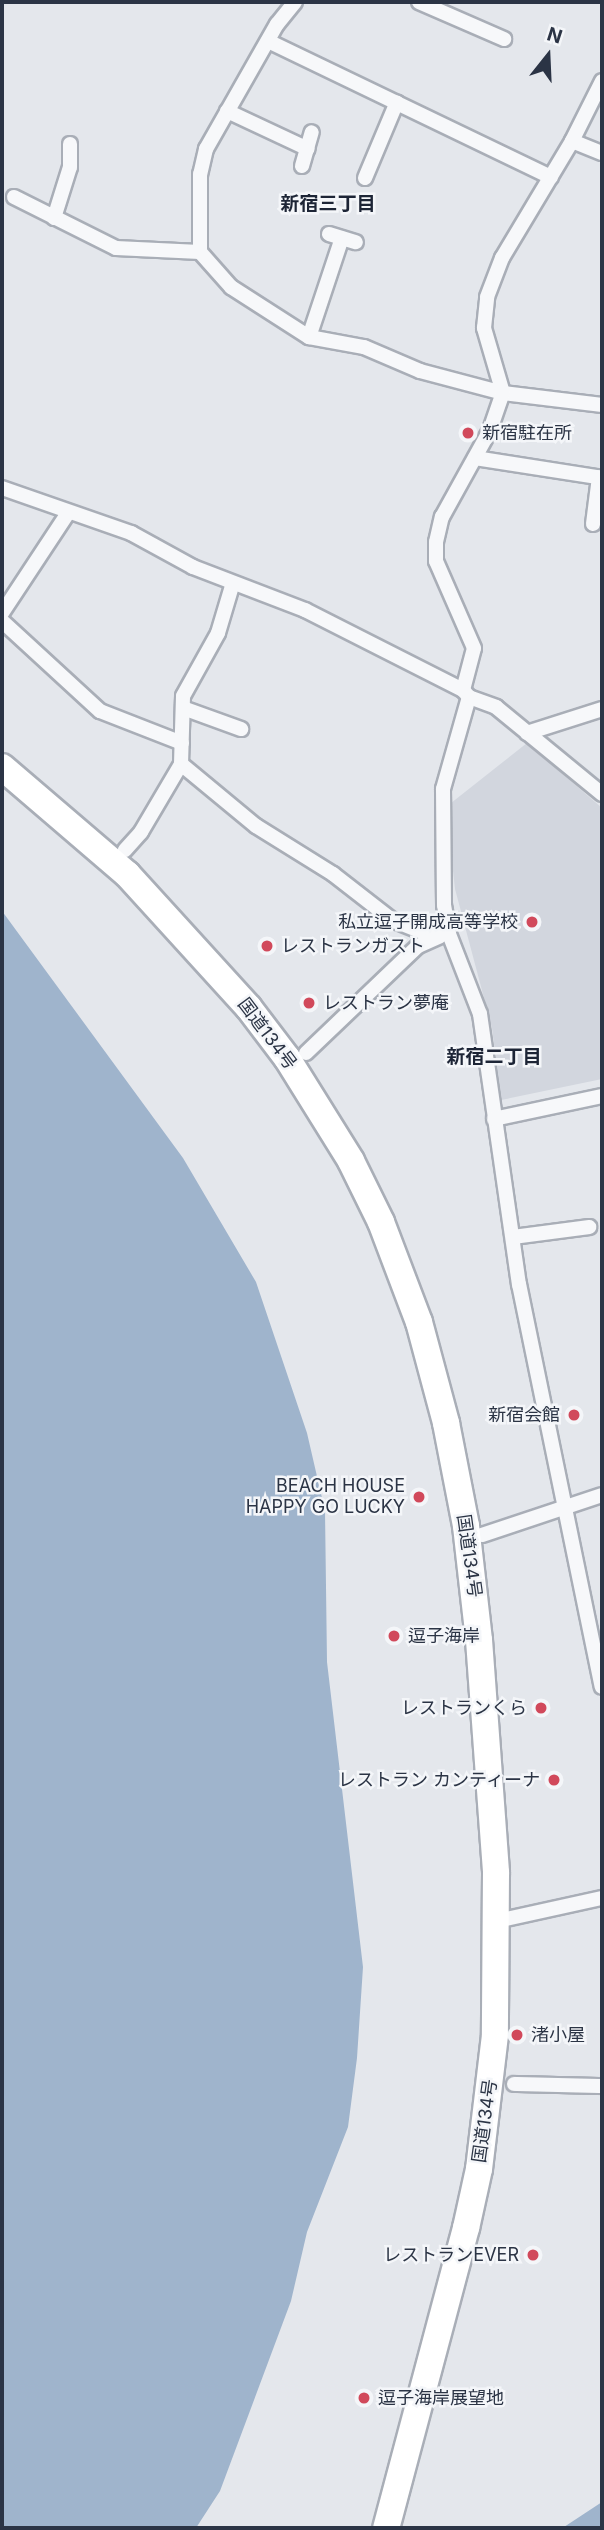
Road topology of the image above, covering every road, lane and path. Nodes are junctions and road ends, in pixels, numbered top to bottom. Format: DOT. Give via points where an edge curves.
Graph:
graph roads {
  1 [pos="295,2"];
  2 [pos="419,2"];
  3 [pos="504,39"];
  4 [pos="268,41"];
  5 [pos="602,81"];
  6 [pos="397,102"];
  7 [pos="227,111"];
  8 [pos="312,132"];
  9 [pos="572,141"];
  10 [pos="70,144"];
  11 [pos="307,149"];
  12 [pos="602,153"];
  13 [pos="302,166"];
  14 [pos="551,177"];
  15 [pos="365,178"];
  16 [pos="14,197"];
  17 [pos="54,218"];
  18 [pos="356,242"];
  19 [pos="200,252"];
  20 [pos="309,337"];
  21 [pos="503,393"];
  22 [pos="602,405"];
  23 [pos="475,458"];
  24 [pos="601,478"];
  25 [pos="2,488"];
  26 [pos="68,513"];
  27 [pos="593,524"];
  28 [pos="232,586"];
  29 [pos="2,612"];
  30 [pos="2,621"];
  31 [pos="466,694"];
  32 [pos="183,708"];
  33 [pos="602,709"];
  34 [pos="241,729"];
  35 [pos="527,733"];
  36 [pos="182,743"];
  37 [pos="181,764"];
  38 [pos="2,767"];
  39 [pos="602,794"];
  40 [pos="125,850"];
  41 [pos="442,935"];
  42 [pos="306,1053"];
  43 [pos="602,1096"];
  44 [pos="495,1119"];
  45 [pos="589,1227"];
  46 [pos="513,1237"];
  47 [pos="602,1495"];
  48 [pos="568,1509"];
  49 [pos="482,1535"];
  50 [pos="597,1629"];
  51 [pos="602,1687"];
  52 [pos="602,1898"];
  53 [pos="497,1922"];
  54 [pos="514,2084"];
  55 [pos="602,2085"];
  56 [pos="386,2528"];
  1 -- 4 [label="street"];
  2 -- 3 [label="street"];
  4 -- 6 [label="street"];
  4 -- 7 [label="street"];
  5 -- 9 [label="street"];
  6 -- 14 [label="street"];
  6 -- 15 [label="street"];
  7 -- 11 [label="street"];
  7 -- 19 [label="street" via="206,149 200,174"];
  8 -- 11 [label="street"];
  9 -- 12 [label="street"];
  9 -- 14 [label="street"];
  10 -- 17 [label="street" via="70,167"];
  11 -- 13 [label="street"];
  14 -- 21 [label="street" via="502,258 487,297 484,328"];
  16 -- 17 [label="street"];
  17 -- 19 [label="street" via="116,248"];
  18 -- 20 [label="street" via="335,236"];
  19 -- 20 [label="street" via="231,287"];
  20 -- 21 [label="street" via="365,347 420,371"];
  21 -- 22 [label="street"];
  21 -- 23 [label="street"];
  23 -- 24 [label="street"];
  23 -- 31 [label="street" via="442,517 436,542 436,561 474,648"];
  24 -- 27 [label="street"];
  25 -- 26 [label="street"];
  26 -- 28 [label="street" via="131,533"];
  26 -- 29 [label="street"];
  28 -- 31 [label="street" via="305,610"];
  28 -- 32 [label="street" via="218,633 183,696"];
  30 -- 36 [label="street" via="100,711"];
  31 -- 35 [label="street" via="496,708"];
  31 -- 41 [label="street" via="445,770 440,810"];
  32 -- 34 [label="street"];
  32 -- 36 [label="street"];
  33 -- 35 [label="street"];
  35 -- 39 [label="street"];
  36 -- 37 [label="street"];
  37 -- 40 [label="street" via="141,832"];
  37 -- 41 [label="street" via="256,826 333,874 392,920"];
  38 -- 53 [label="highway, 国道134号" via="127,874 249,1007 322,1110 381,1222 402,1271 433,1373 466,1525 479,1640"];
  41 -- 42 [label="street" via="418,946"];
  41 -- 44 [label="street" via="480,1014"];
  43 -- 44 [label="street"];
  44 -- 46 [label="street"];
  45 -- 46 [label="street"];
  46 -- 48 [label="street" via="545,1417"];
  47 -- 48 [label="street"];
  48 -- 49 [label="street"];
  48 -- 50 [label="street"];
  50 -- 51 [label="street"];
  52 -- 53 [label="street"];
  53 -- 56 [label="highway, 国道134号" via="495,2035 479,2169"];
  54 -- 55 [label="street"];
}
